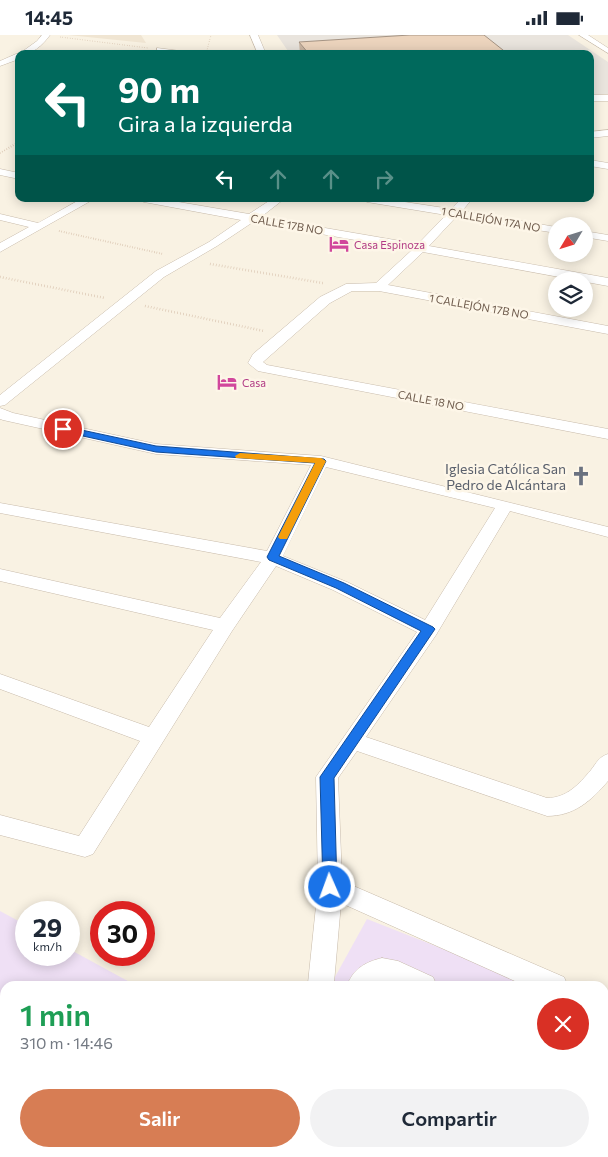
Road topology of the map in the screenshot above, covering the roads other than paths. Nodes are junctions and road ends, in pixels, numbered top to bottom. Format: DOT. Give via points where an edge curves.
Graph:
graph roads {
  1 [pos="46,35"];
  2 [pos="254,35"];
  3 [pos="583,35"];
  4 [pos="600,37"];
  5 [pos="29,50"];
  6 [pos="260,50"];
  7 [pos="608,51"];
  8 [pos="15,58"];
  9 [pos="0,64"];
  10 [pos="594,98"];
  11 [pos="608,98"];
  12 [pos="608,133"];
  13 [pos="594,135"];
  14 [pos="594,164"];
  15 [pos="608,166"];
  16 [pos="0,172"];
  17 [pos="15,175"];
  18 [pos="83,202"];
  19 [pos="161,202"];
  20 [pos="274,202"];
  21 [pos="386,202"];
  22 [pos="464,202"];
  23 [pos="454,212"];
  24 [pos="0,217"];
  25 [pos="252,218"];
  26 [pos="37,226"];
  27 [pos="548,229"];
  28 [pos="593,236"];
  29 [pos="608,239"];
  30 [pos="0,248"];
  31 [pos="420,249"];
  32 [pos="608,282"];
  33 [pos="350,287"];
  34 [pos="379,287"];
  35 [pos="608,330"];
  36 [pos="0,402"];
  37 [pos="0,413"];
  38 [pos="608,434"];
  39 [pos="321,461"];
  40 [pos="505,505"];
  41 [pos="0,508"];
  42 [pos="608,532"];
  43 [pos="273,557"];
  44 [pos="0,575"];
  45 [pos="225,626"];
  46 [pos="429,629"];
  47 [pos="0,681"];
  48 [pos="155,738"];
  49 [pos="352,741"];
  50 [pos="608,763"];
  51 [pos="0,825"];
  52 [pos="330,887"];
  53 [pos="321,981"];
  54 [pos="363,981"];
  55 [pos="414,981"];
  56 [pos="544,981"];
  1 -- 5 [label="street"];
  2 -- 6 [label="street"];
  3 -- 4 [label="street"];
  3 -- 7 [label="street"];
  8 -- 9 [label="street"];
  10 -- 11 [label="street"];
  12 -- 13 [label="street"];
  14 -- 15 [label="street"];
  16 -- 17 [label="street"];
  18 -- 26 [label="street"];
  19 -- 25 [label="street, CALLE 17B NO"];
  20 -- 25 [label="street"];
  21 -- 23 [label="street, 1 CALLEJÓN 17A NO"];
  22 -- 23 [label="street"];
  23 -- 27 [label="street, 1 CALLEJÓN 17A NO"];
  23 -- 31 [label="street"];
  24 -- 26 [label="street"];
  25 -- 31 [label="street, CALLE 17B NO"];
  25 -- 36 [label="street" via="213,245 160,274"];
  26 -- 30 [label="street"];
  28 -- 29 [label="street"];
  31 -- 32 [label="street, CALLE 17B NO"];
  31 -- 34 [label="street"];
  33 -- 34 [label="street, 1 CALLEJÓN 17B NO"];
  33 -- 38 [label="street, CALLE 18 NO" via="325,300 255,363 263,368"];
  34 -- 35 [label="street, 1 CALLEJÓN 17B NO"];
  37 -- 39 [label="street" via="156,449"];
  39 -- 40 [label="street"];
  39 -- 43 [label="street"];
  40 -- 42 [label="street"];
  40 -- 46 [label="street"];
  41 -- 43 [label="street"];
  43 -- 45 [label="street"];
  43 -- 46 [label="street"];
  44 -- 45 [label="street"];
  45 -- 48 [label="street"];
  46 -- 49 [label="street"];
  47 -- 48 [label="street"];
  48 -- 51 [label="street" via="85,847"];
  49 -- 50 [label="street" via="547,807 569,804 603,773"];
  49 -- 52 [label="street" via="327,777"];
  52 -- 53 [label="street"];
  52 -- 56 [label="street"];
  54 -- 55 [label="street" via="367,974 391,970"];
}
